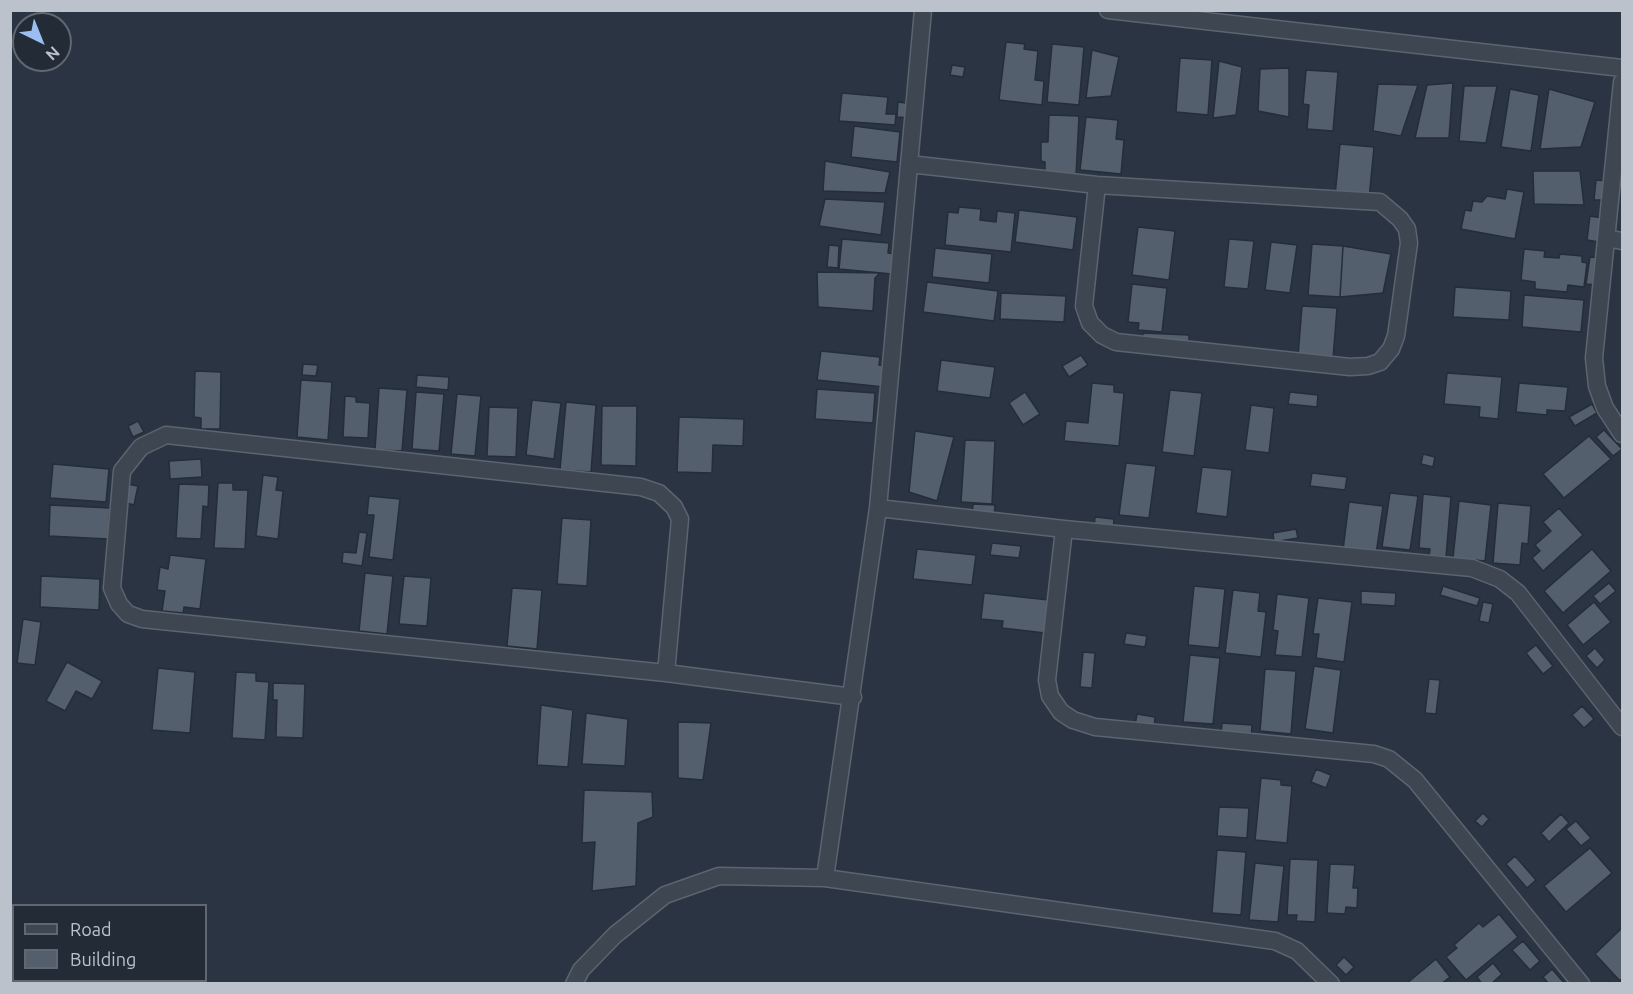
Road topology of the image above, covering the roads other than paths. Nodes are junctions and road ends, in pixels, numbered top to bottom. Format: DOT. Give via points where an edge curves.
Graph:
graph roads {
  1 [pos="923,10"];
  2 [pos="1108,10"];
  3 [pos="1623,68"];
  4 [pos="1623,82"];
  5 [pos="909,164"];
  6 [pos="1096,185"];
  7 [pos="1615,239"];
  8 [pos="1623,434"];
  9 [pos="878,508"];
  10 [pos="1064,529"];
  11 [pos="666,673"];
  12 [pos="853,697"];
  13 [pos="1623,727"];
  14 [pos="825,878"];
  15 [pos="574,984"];
  16 [pos="1331,984"];
  17 [pos="1581,984"];
  1 -- 5 [label="street"];
  2 -- 3 [label="street"];
  4 -- 7 [label="street"];
  5 -- 6 [label="street"];
  5 -- 9 [label="street"];
  6 -- 6 [label="street" via="1380,202 1400,219 1407,229 1409,243 1390,350 1380,362 1350,367 1116,342 1102,336 1090,323 1084,306"];
  7 -- 8 [label="street" via="1594,358 1597,386 1605,408"];
  9 -- 10 [label="street"];
  9 -- 12 [label="street"];
  10 -- 13 [label="street" via="1472,568 1500,579 1518,593"];
  10 -- 17 [label="street" via="1047,680 1050,696 1061,712 1095,727 1374,754 1389,759 1415,780"];
  11 -- 11 [label="street" via="142,619 128,614 112,588 122,471 141,447 166,435 641,487 659,493 680,519"];
  11 -- 12 [label="street"];
  12 -- 14 [label="street"];
  14 -- 15 [label="street" via="719,876 665,896 615,935 581,970"];
  14 -- 16 [label="street" via="1275,941 1297,951"];
}
